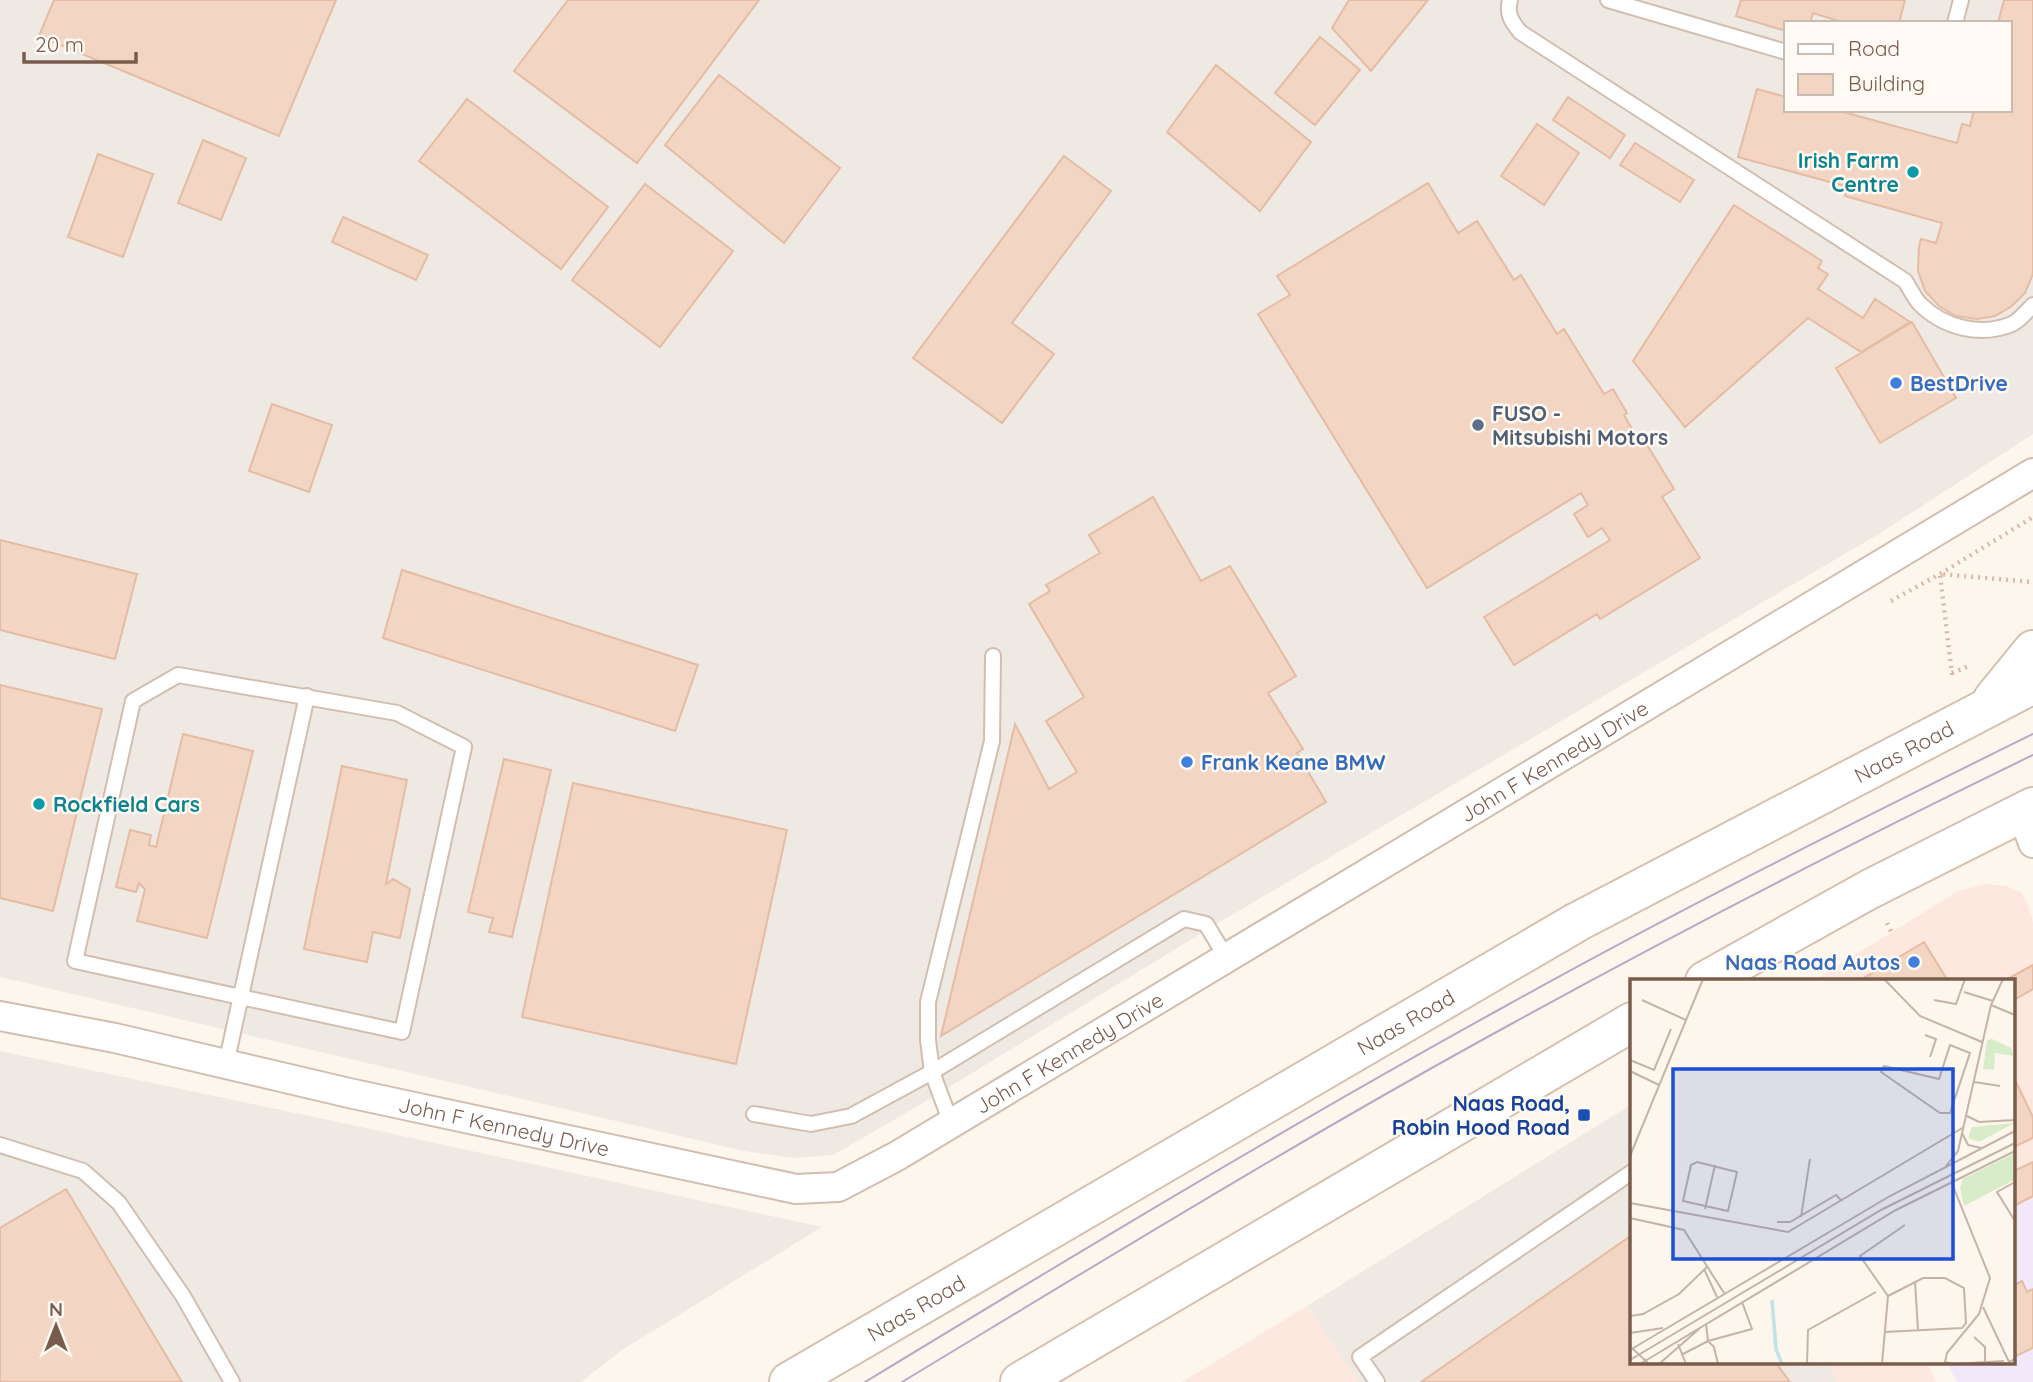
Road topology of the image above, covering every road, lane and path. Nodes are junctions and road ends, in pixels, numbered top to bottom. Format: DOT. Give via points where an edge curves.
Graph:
graph roads {
  1 [pos="1510,0"];
  2 [pos="1608,0"];
  3 [pos="1961,0"];
  4 [pos="1956,21"];
  5 [pos="1784,51"];
  6 [pos="2033,305"];
  7 [pos="2033,473"];
  8 [pos="2033,582"];
  9 [pos="2033,650"];
  10 [pos="993,656"];
  11 [pos="1952,675"];
  12 [pos="2033,684"];
  13 [pos="307,696"];
  14 [pos="1985,709"];
  15 [pos="2029,821"];
  16 [pos="1226,957"];
  17 [pos="1709,979"];
  18 [pos="241,998"];
  19 [pos="0,1016"];
  20 [pos="1630,1023"];
  21 [pos="226,1064"];
  22 [pos="932,1072"];
  23 [pos="754,1114"];
  24 [pos="951,1123"];
  25 [pos="0,1145"];
  26 [pos="1630,1173"];
  27 [pos="233,1382"];
  28 [pos="789,1382"];
  29 [pos="1020,1382"];
  30 [pos="1377,1382"];
  1 -- 6 [label="lane" via="1511,21 1520,32 1905,281 1920,304 1941,320 1960,329 1989,329 2015,323"];
  2 -- 5 [label="lane"];
  3 -- 4 [label="lane"];
  7 -- 16 [label="street, John F Kennedy Drive"];
  8 -- 11 [label="path" via="1940,574"];
  9 -- 14 [label="main road"];
  10 -- 22 [label="lane" via="992,741 928,1002"];
  12 -- 14 [label="main road, Naas Road"];
  13 -- 18 [label="lane"];
  13 -- 18 [label="lane" via="178,675 133,701 78,947 75,961"];
  13 -- 18 [label="lane" via="397,713 464,747 402,1032"];
  14 -- 28 [label="main road, Naas Road" via="1577,922"];
  15 -- 17 [label="main road" via="1870,889"];
  16 -- 22 [label="lane" via="1206,923 1184,919"];
  16 -- 24 [label="street, John F Kennedy Drive"];
  18 -- 21 [label="lane"];
  19 -- 21 [label="street, John F Kennedy Drive"];
  20 -- 29 [label="main road"];
  21 -- 24 [label="street, John F Kennedy Drive" via="796,1189 838,1187"];
  22 -- 23 [label="lane" via="851,1116 811,1124"];
  22 -- 24 [label="lane"];
  25 -- 27 [label="lane" via="83,1171 119,1203 183,1296"];
  26 -- 30 [label="lane" via="1360,1357"];
}
